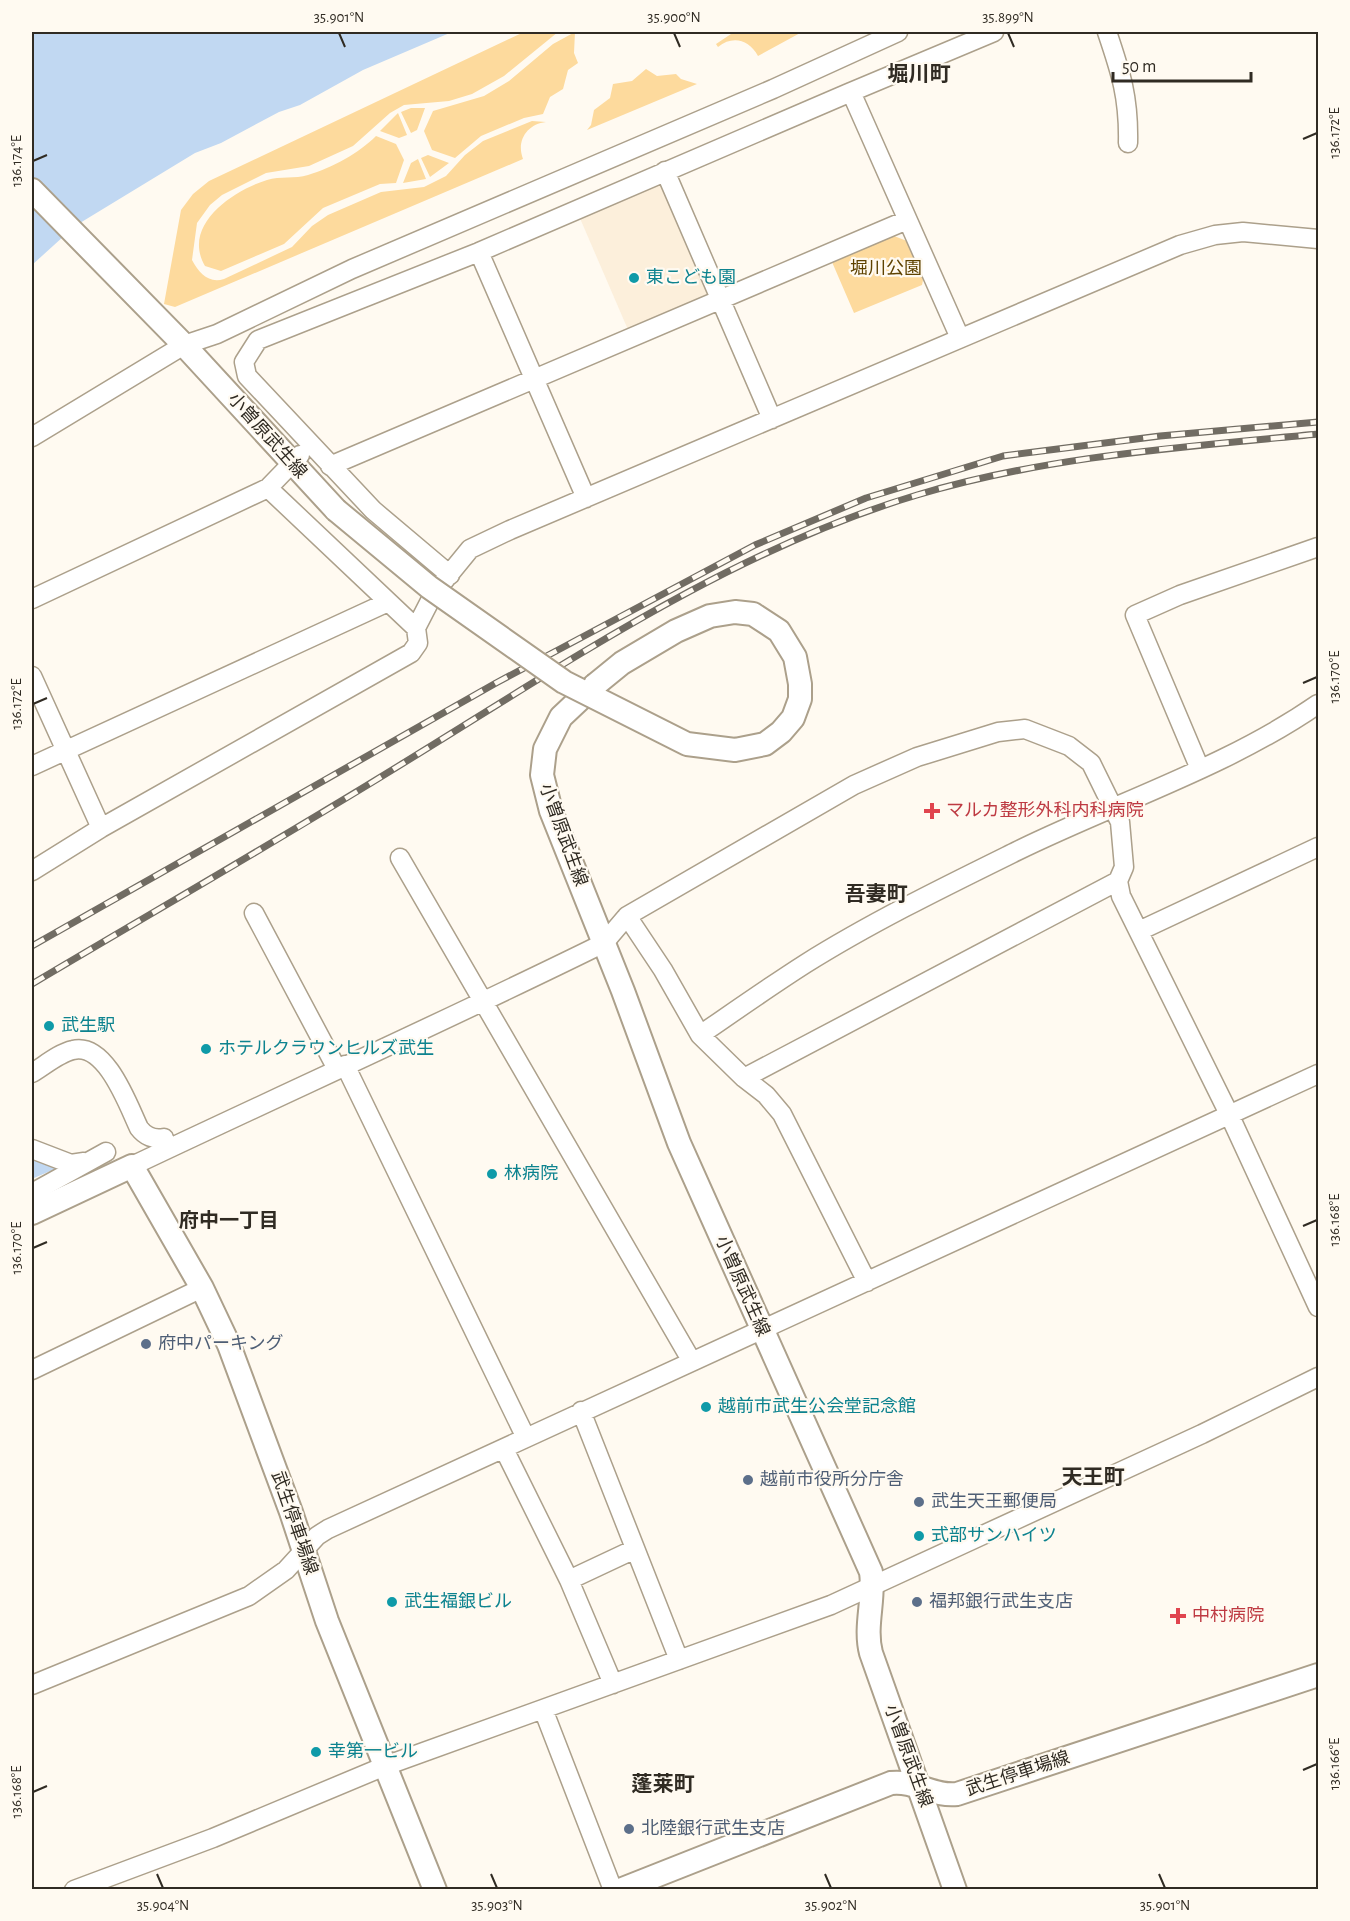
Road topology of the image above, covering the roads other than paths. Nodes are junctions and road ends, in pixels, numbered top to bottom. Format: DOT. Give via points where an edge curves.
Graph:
graph roads {
  1 [pos="898,32"];
  2 [pos="994,32"];
  3 [pos="1107,32"];
  4 [pos="982,35"];
  5 [pos="851,92"];
  6 [pos="1128,143"];
  7 [pos="665,171"];
  8 [pos="32,190"];
  9 [pos="907,220"];
  10 [pos="1318,239"];
  11 [pos="479,252"];
  12 [pos="722,300"];
  13 [pos="960,338"];
  14 [pos="179,341"];
  15 [pos="535,380"];
  16 [pos="772,419"];
  17 [pos="32,437"];
  18 [pos="310,444"];
  19 [pos="292,464"];
  20 [pos="330,466"];
  21 [pos="268,488"];
  22 [pos="586,498"];
  23 [pos="1318,547"];
  24 [pos="450,575"];
  25 [pos="32,599"];
  26 [pos="388,602"];
  27 [pos="416,628"];
  28 [pos="32,675"];
  29 [pos="1318,704"];
  30 [pos="67,752"];
  31 [pos="32,766"];
  32 [pos="1200,769"];
  33 [pos="1112,806"];
  34 [pos="101,828"];
  35 [pos="1318,847"];
  36 [pos="400,858"];
  37 [pos="32,872"];
  38 [pos="1118,881"];
  39 [pos="254,913"];
  40 [pos="627,916"];
  41 [pos="1139,932"];
  42 [pos="604,943"];
  43 [pos="482,1003"];
  44 [pos="700,1035"];
  45 [pos="341,1067"];
  46 [pos="32,1073"];
  47 [pos="1318,1074"];
  48 [pos="744,1078"];
  49 [pos="1229,1114"];
  50 [pos="164,1137"];
  51 [pos="32,1149"];
  52 [pos="106,1152"];
  53 [pos="86,1162"];
  54 [pos="132,1166"];
  55 [pos="32,1192"];
  56 [pos="32,1213"];
  57 [pos="867,1282"];
  58 [pos="202,1288"];
  59 [pos="1318,1307"];
  60 [pos="762,1329"];
  61 [pos="692,1360"];
  62 [pos="32,1370"];
  63 [pos="1318,1377"];
  64 [pos="581,1411"];
  65 [pos="526,1438"];
  66 [pos="504,1449"];
  67 [pos="635,1549"];
  68 [pos="304,1552"];
  69 [pos="569,1580"];
  70 [pos="873,1586"];
  71 [pos="680,1660"];
  72 [pos="1318,1675"];
  73 [pos="613,1684"];
  74 [pos="32,1685"];
  75 [pos="543,1709"];
  76 [pos="385,1767"];
  77 [pos="918,1785"];
  78 [pos="74,1890"];
  79 [pos="435,1890"];
  80 [pos="613,1890"];
  81 [pos="620,1890"];
  82 [pos="955,1890"];
  1 -- 14 [label="street" via="352,269 217,334"];
  2 -- 4 [label="street"];
  3 -- 6 [label="street" via="1125,84"];
  4 -- 5 [label="street"];
  5 -- 7 [label="street"];
  5 -- 9 [label="street"];
  7 -- 11 [label="street"];
  7 -- 12 [label="street"];
  8 -- 14 [label="main road, 小曽原武生線"];
  9 -- 12 [label="street"];
  9 -- 13 [label="street"];
  10 -- 13 [label="street" via="1243,232 1206,238 1159,253"];
  11 -- 15 [label="street"];
  11 -- 18 [label="street" via="258,340 244,362 247,376"];
  12 -- 15 [label="street"];
  12 -- 16 [label="street"];
  13 -- 16 [label="street"];
  14 -- 17 [label="street"];
  14 -- 19 [label="main road, 小曽原武生線"];
  15 -- 20 [label="street"];
  15 -- 22 [label="street"];
  16 -- 22 [label="street"];
  18 -- 19 [label="street"];
  18 -- 20 [label="street"];
  19 -- 21 [label="street"];
  19 -- 42 [label="main road, 小曽原武生線, bridge" via="336,510 429,586 564,682 687,744 735,750 765,744 793,718 800,699 800,684 795,657 779,631 753,614 710,616 622,663 595,685 555,726 545,749 542,775 551,811"];
  20 -- 24 [label="street"];
  21 -- 25 [label="street"];
  21 -- 26 [label="street"];
  22 -- 24 [label="street" via="470,549"];
  23 -- 32 [label="street" via="1180,595 1135,615"];
  24 -- 27 [label="street" via="434,593"];
  26 -- 27 [label="street"];
  26 -- 30 [label="street"];
  27 -- 34 [label="street" via="418,643 411,653"];
  28 -- 30 [label="street"];
  29 -- 32 [label="street" via="1290,723"];
  30 -- 31 [label="street"];
  30 -- 34 [label="street"];
  32 -- 33 [label="street"];
  33 -- 38 [label="street" via="1124,840 1124,867"];
  33 -- 40 [label="street" via="1091,763 1069,746 1025,729 998,732 917,758 854,785"];
  33 -- 44 [label="street" via="898,912 806,963"];
  34 -- 37 [label="street"];
  35 -- 41 [label="street"];
  36 -- 43 [label="street"];
  38 -- 41 [label="street"];
  38 -- 48 [label="street"];
  39 -- 45 [label="street"];
  40 -- 42 [label="street"];
  40 -- 44 [label="street"];
  41 -- 49 [label="street"];
  42 -- 43 [label="street"];
  42 -- 60 [label="main road, 小曽原武生線" via="679,1143"];
  43 -- 45 [label="street"];
  43 -- 61 [label="street"];
  44 -- 48 [label="street"];
  45 -- 54 [label="street"];
  45 -- 65 [label="street"];
  46 -- 50 [label="street" via="86,1044 105,1062 144,1134"];
  47 -- 49 [label="street"];
  48 -- 57 [label="street" via="782,1114"];
  49 -- 57 [label="street"];
  49 -- 59 [label="street"];
  51 -- 53 [label="street" via="71,1164"];
  52 -- 53 [label="street"];
  53 -- 55 [label="street"];
  54 -- 56 [label="main road"];
  54 -- 58 [label="main road, 武生停車場線"];
  57 -- 60 [label="street"];
  58 -- 62 [label="street"];
  58 -- 68 [label="main road, 武生停車場線" via="229,1345"];
  60 -- 61 [label="street"];
  60 -- 70 [label="main road, 小曽原武生線"];
  61 -- 64 [label="street"];
  63 -- 70 [label="street"];
  64 -- 65 [label="street"];
  64 -- 67 [label="street"];
  65 -- 66 [label="street"];
  66 -- 68 [label="street" via="328,1529"];
  66 -- 69 [label="street"];
  67 -- 69 [label="street"];
  67 -- 71 [label="street"];
  68 -- 74 [label="street" via="274,1581 249,1596"];
  68 -- 76 [label="main road, 武生停車場線"];
  69 -- 73 [label="street"];
  70 -- 71 [label="street"];
  70 -- 77 [label="main road, 小曽原武生線" via="868,1641"];
  71 -- 73 [label="street"];
  72 -- 77 [label="main road, 武生停車場線" via="957,1794"];
  73 -- 75 [label="street"];
  75 -- 76 [label="street"];
  75 -- 80 [label="street"];
  76 -- 78 [label="street"];
  76 -- 79 [label="main road, 武生停車場線"];
  77 -- 81 [label="main road, 武生停車場線" via="891,1783"];
  77 -- 82 [label="main road, 小曽原武生線"];
}
